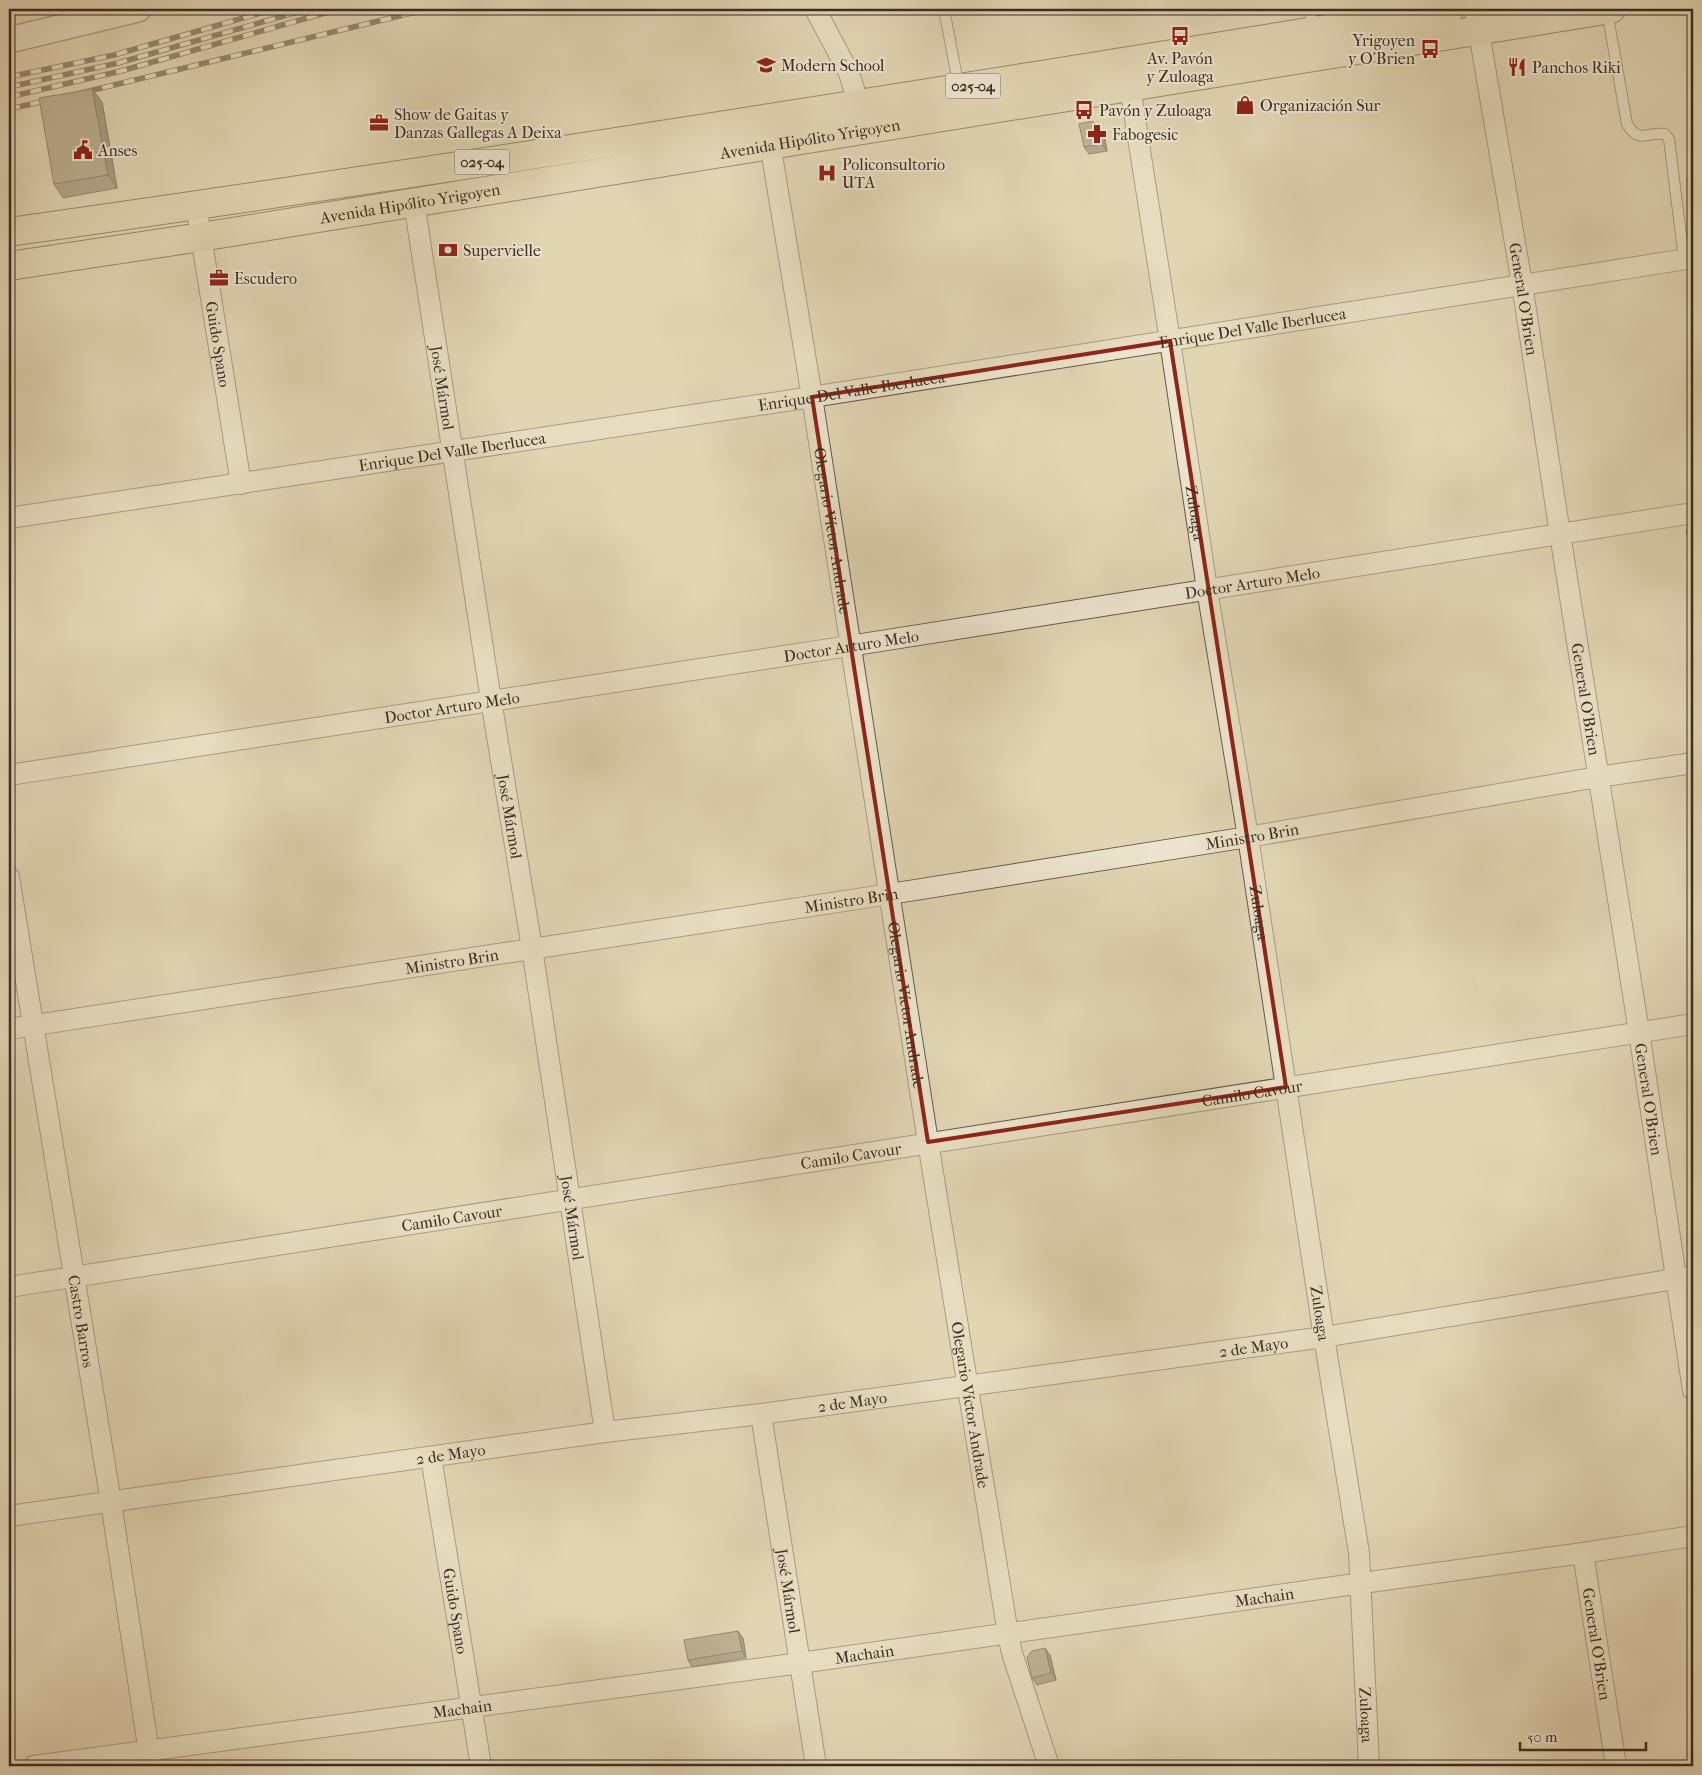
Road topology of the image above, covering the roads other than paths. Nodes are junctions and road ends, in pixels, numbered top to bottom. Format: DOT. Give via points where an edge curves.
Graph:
graph roads {
  1 [pos="138,9"];
  2 [pos="815,9"];
  3 [pos="944,9"];
  4 [pos="1450,9"];
  5 [pos="1609,9"];
  6 [pos="1384,14"];
  7 [pos="1312,20"];
  8 [pos="1477,20"];
  9 [pos="9,40"];
  10 [pos="1128,75"];
  11 [pos="959,89"];
  12 [pos="859,105"];
  13 [pos="767,119"];
  14 [pos="770,146"];
  15 [pos="414,202"];
  16 [pos="196,205"];
  17 [pos="9,232"];
  18 [pos="201,237"];
  19 [pos="1689,258"];
  20 [pos="9,266"];
  21 [pos="1522,284"];
  22 [pos="1170,341"];
  23 [pos="812,397"];
  24 [pos="453,452"];
  25 [pos="241,484"];
  26 [pos="1693,513"];
  27 [pos="9,518"];
  28 [pos="1560,534"];
  29 [pos="1206,589"];
  30 [pos="849,646"];
  31 [pos="491,700"];
  32 [pos="1693,763"];
  33 [pos="9,774"];
  34 [pos="1598,777"];
  35 [pos="1248,837"];
  36 [pos="9,877"];
  37 [pos="890,894"];
  38 [pos="532,948"];
  39 [pos="1693,1024"];
  40 [pos="34,1025"];
  41 [pos="9,1029"];
  42 [pos="1639,1032"];
  43 [pos="1286,1087"];
  44 [pos="928,1142"];
  45 [pos="569,1198"];
  46 [pos="1685,1277"];
  47 [pos="74,1278"];
  48 [pos="9,1287"];
  49 [pos="1324,1337"];
  50 [pos="968,1386"];
  51 [pos="1693,1390"];
  52 [pos="760,1414"];
  53 [pos="605,1432"];
  54 [pos="431,1457"];
  55 [pos="111,1502"];
  56 [pos="9,1516"];
  57 [pos="1693,1536"];
  58 [pos="1583,1553"];
  59 [pos="1362,1583"];
  60 [pos="1008,1634"];
  61 [pos="800,1664"];
  62 [pos="472,1709"];
  63 [pos="149,1758"];
  64 [pos="34,1766"];
  65 [pos="481,1766"];
  66 [pos="816,1766"];
  67 [pos="1049,1766"];
  68 [pos="1369,1766"];
  69 [pos="1616,1766"];
  1 -- 9 [label="street"];
  2 -- 12 [label="street" via="848,73"];
  3 -- 11 [label="lane"];
  4 -- 6 [label="main road, Avenida Hipólito Yrigoyen / 025-04"];
  5 -- 8 [label="main road, Avenida Hipólito Yrigoyen / 025-04"];
  5 -- 19 [label="lane" via="1627,124 1638,136 1665,134 1669,138"];
  6 -- 7 [label="main road, Avenida Hipólito Yrigoyen / 025-04"];
  7 -- 10 [label="main road, Avenida Hipólito Yrigoyen / 025-04"];
  8 -- 10 [label="main road, Avenida Hipólito Yrigoyen / 025-04"];
  8 -- 21 [label="street, General O'Brien"];
  10 -- 11 [label="main road, Avenida Hipólito Yrigoyen / 025-04"];
  10 -- 14 [label="main road, Avenida Hipólito Yrigoyen / 025-04"];
  10 -- 22 [label="street, Zuloaga"];
  11 -- 12 [label="main road, Avenida Hipólito Yrigoyen / 025-04"];
  12 -- 13 [label="main road, Avenida Hipólito Yrigoyen / 025-04"];
  13 -- 14 [label="street, Olegario Víctor Andrade"];
  13 -- 16 [label="main road, Avenida Hipólito Yrigoyen / 025-04"];
  14 -- 15 [label="main road, Avenida Hipólito Yrigoyen / 025-04"];
  14 -- 23 [label="street, Olegario Víctor Andrade"];
  15 -- 18 [label="main road, Avenida Hipólito Yrigoyen / 025-04"];
  15 -- 24 [label="street, José Mármol"];
  16 -- 17 [label="main road, Avenida Hipólito Yrigoyen / 025-04"];
  16 -- 18 [label="street, Guido Spano"];
  18 -- 20 [label="main road, Avenida Hipólito Yrigoyen / 025-04"];
  18 -- 25 [label="street, Guido Spano"];
  19 -- 21 [label="street, Enrique Del Valle Iberlucea"];
  21 -- 22 [label="street, Enrique Del Valle Iberlucea"];
  21 -- 28 [label="street, General O'Brien"];
  22 -- 23 [label="street, Enrique Del Valle Iberlucea"];
  22 -- 29 [label="street, Zuloaga"];
  23 -- 24 [label="street, Enrique Del Valle Iberlucea"];
  23 -- 30 [label="street, Olegario Víctor Andrade"];
  24 -- 25 [label="street, Enrique Del Valle Iberlucea"];
  24 -- 31 [label="street, José Mármol"];
  25 -- 27 [label="street, Enrique Del Valle Iberlucea"];
  26 -- 28 [label="street, Doctor Arturo Melo"];
  28 -- 29 [label="street, Doctor Arturo Melo"];
  28 -- 34 [label="street, General O'Brien"];
  29 -- 30 [label="street, Doctor Arturo Melo"];
  29 -- 35 [label="street, Zuloaga"];
  30 -- 31 [label="street, Doctor Arturo Melo"];
  30 -- 37 [label="street, Olegario Víctor Andrade"];
  31 -- 33 [label="street, Doctor Arturo Melo"];
  31 -- 38 [label="street, José Mármol"];
  32 -- 34 [label="street, Ministro Brin"];
  34 -- 35 [label="street, Ministro Brin"];
  34 -- 42 [label="street, General O'Brien"];
  35 -- 37 [label="street, Ministro Brin"];
  35 -- 43 [label="street, Zuloaga"];
  36 -- 40 [label="street, Castro Barros"];
  37 -- 38 [label="street, Ministro Brin"];
  37 -- 44 [label="street, Olegario Víctor Andrade"];
  38 -- 40 [label="street, Ministro Brin"];
  38 -- 45 [label="street, José Mármol"];
  39 -- 42 [label="street, Camilo Cavour"];
  40 -- 41 [label="street, Ministro Brin"];
  40 -- 47 [label="street, Castro Barros"];
  42 -- 43 [label="street, Camilo Cavour"];
  42 -- 46 [label="street, General O'Brien"];
  43 -- 44 [label="street, Camilo Cavour"];
  43 -- 49 [label="street, Zuloaga"];
  44 -- 45 [label="street, Camilo Cavour"];
  44 -- 50 [label="street, Olegario Víctor Andrade"];
  45 -- 47 [label="street, Camilo Cavour"];
  45 -- 53 [label="street, José Mármol"];
  46 -- 49 [label="street, 2 de Mayo"];
  46 -- 51 [label="street, General O'Brien"];
  47 -- 48 [label="street, Camilo Cavour"];
  47 -- 55 [label="street, Castro Barros"];
  49 -- 50 [label="street, 2 de Mayo"];
  49 -- 59 [label="street, Zuloaga"];
  50 -- 52 [label="street, 2 de Mayo"];
  50 -- 60 [label="street, Olegario Víctor Andrade"];
  52 -- 53 [label="street, 2 de Mayo"];
  52 -- 61 [label="street, José Mármol"];
  53 -- 54 [label="street, 2 de Mayo"];
  54 -- 55 [label="street, 2 de Mayo"];
  54 -- 62 [label="street, Guido Spano"];
  55 -- 56 [label="street, 2 de Mayo"];
  55 -- 63 [label="street, Castro Barros"];
  57 -- 58 [label="street, Machain"];
  58 -- 59 [label="street, Machain"];
  58 -- 69 [label="street, General O'Brien"];
  59 -- 60 [label="street, Machain"];
  59 -- 68 [label="street, Zuloaga"];
  60 -- 61 [label="street, Machain"];
  60 -- 67 [label="street, Olegario Víctor Andrade"];
  61 -- 62 [label="street, Machain"];
  61 -- 66 [label="street, José Mármol"];
  62 -- 63 [label="street, Machain"];
  62 -- 65 [label="street, Guido Spano"];
  63 -- 64 [label="street, Machain"];
}
